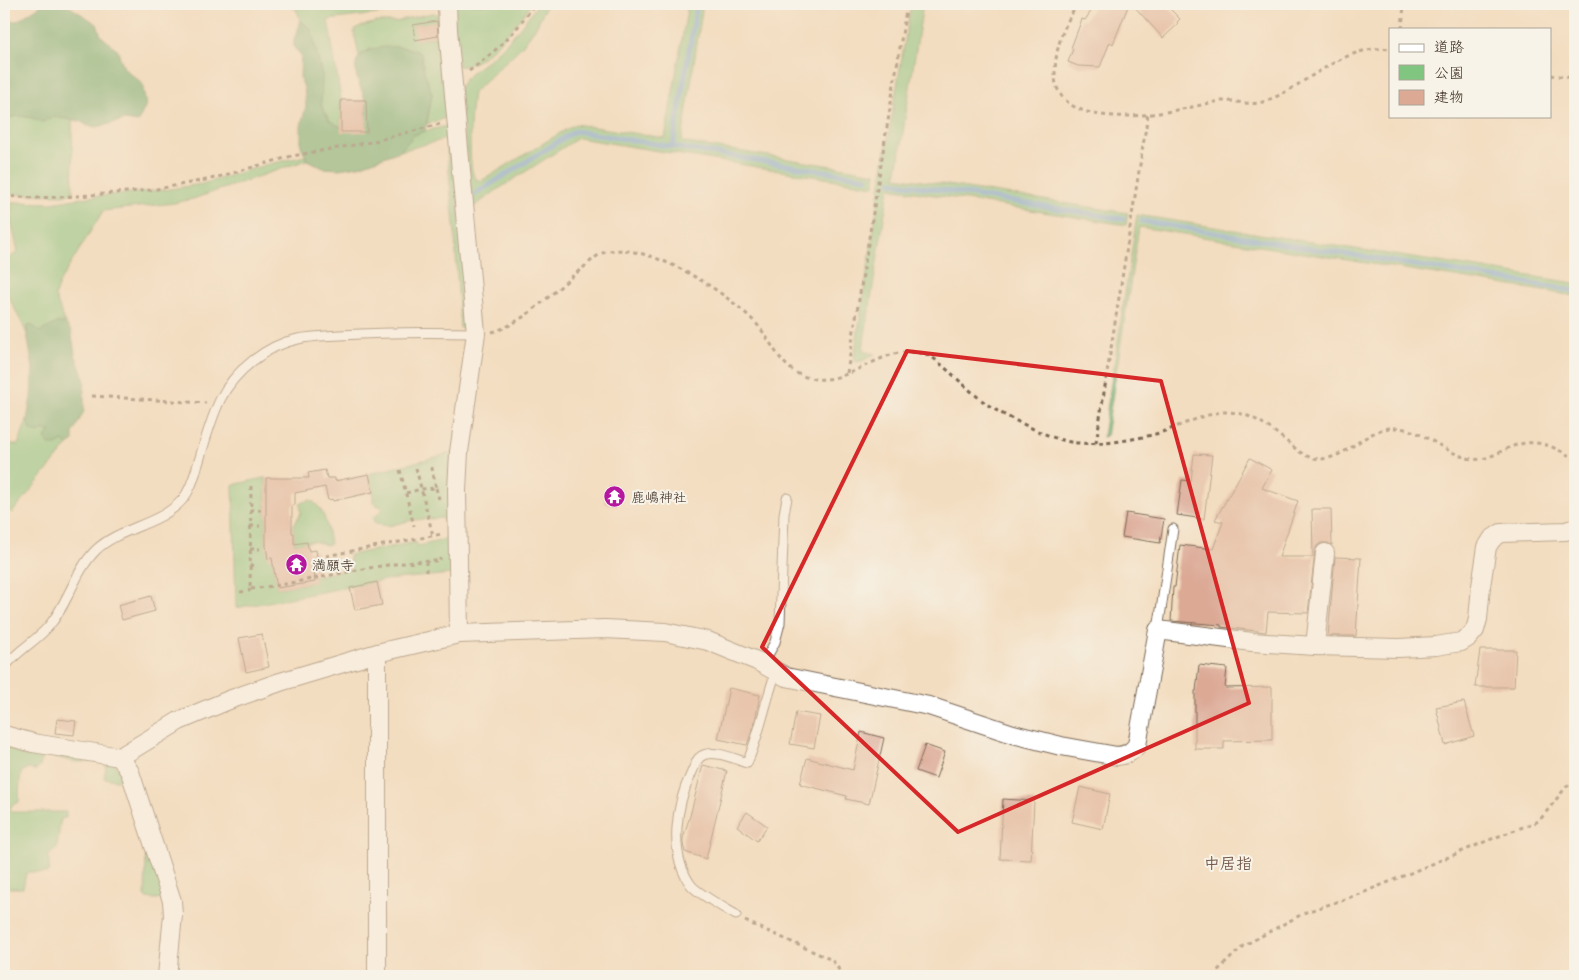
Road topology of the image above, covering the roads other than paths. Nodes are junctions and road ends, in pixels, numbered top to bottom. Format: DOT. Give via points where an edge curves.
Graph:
graph roads {
  1 [pos="447,4"];
  2 [pos="476,333"];
  3 [pos="786,498"];
  4 [pos="1575,528"];
  5 [pos="1173,529"];
  6 [pos="1325,553"];
  7 [pos="1158,630"];
  8 [pos="459,634"];
  9 [pos="1315,646"];
  10 [pos="377,653"];
  11 [pos="4,668"];
  12 [pos="770,668"];
  13 [pos="4,735"];
  14 [pos="120,757"];
  15 [pos="736,915"];
  16 [pos="167,976"];
  17 [pos="377,976"];
  1 -- 2 [label="street"];
  2 -- 8 [label="street" via="459,452"];
  2 -- 11 [label="lane" via="420,332 299,338 244,367 230,384 213,416 194,478 183,500 95,551 81,569 49,626"];
  3 -- 12 [label="lane" via="780,623"];
  4 -- 9 [label="street" via="1501,533 1492,539 1487,547 1475,630 1461,642 1399,648"];
  5 -- 7 [label="lane"];
  6 -- 9 [label="street"];
  7 -- 9 [label="street"];
  7 -- 12 [label="street" via="1137,745 1132,752 1117,756 1013,734 929,706 786,677"];
  8 -- 10 [label="street"];
  8 -- 12 [label="street" via="605,629 665,632 708,640"];
  10 -- 14 [label="street" via="229,700 179,721"];
  10 -- 17 [label="street"];
  12 -- 15 [label="lane" via="768,695 747,763 723,754 707,754 699,758 680,803 676,840 692,887"];
  13 -- 14 [label="street"];
  14 -- 16 [label="street" via="130,772 172,901"];
}
